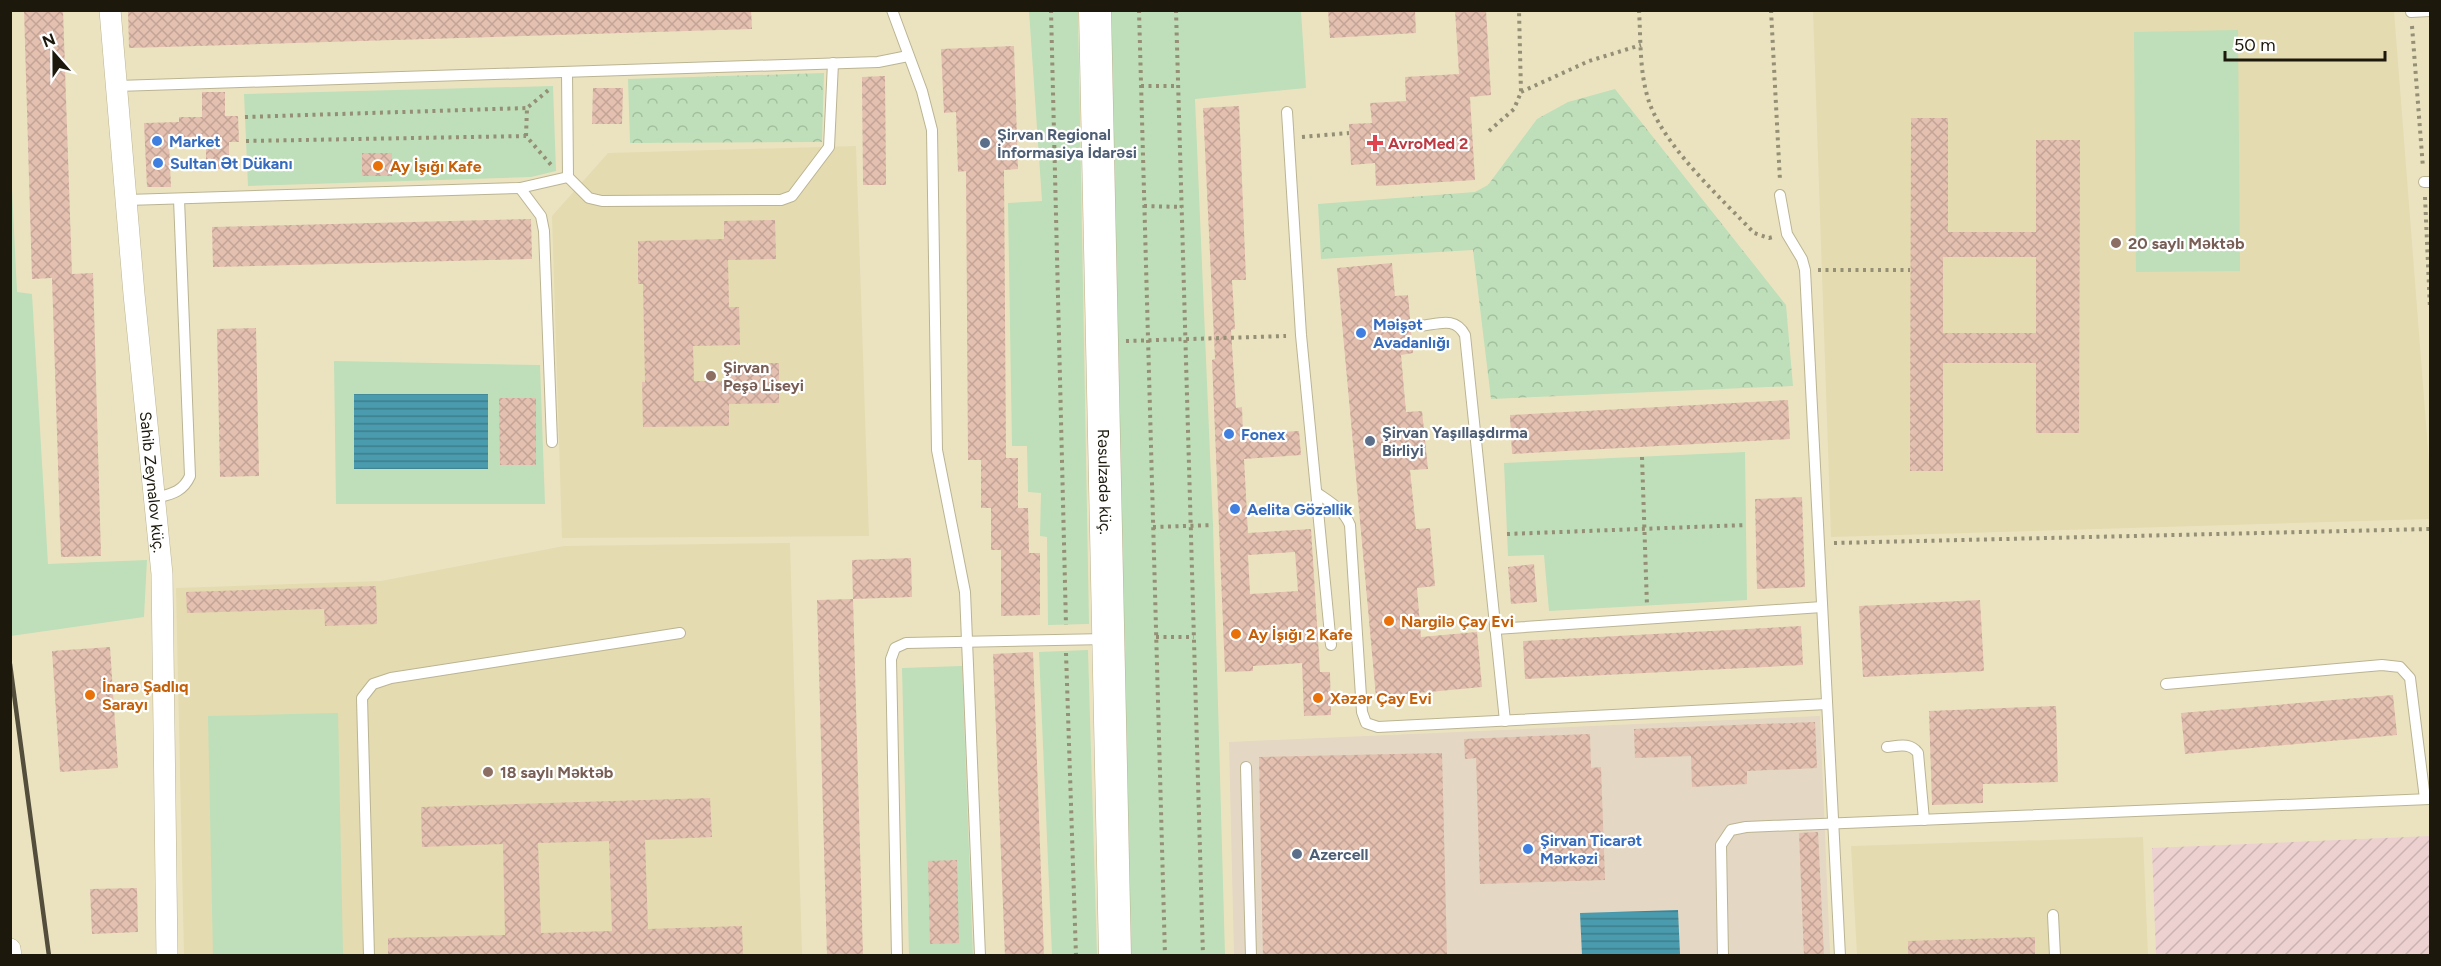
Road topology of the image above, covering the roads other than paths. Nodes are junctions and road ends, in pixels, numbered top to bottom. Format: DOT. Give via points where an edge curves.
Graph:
graph roads {
  1 [pos="110,10"];
  2 [pos="892,10"];
  3 [pos="1095,10"];
  4 [pos="2430,11"];
  5 [pos="2411,12"];
  6 [pos="908,56"];
  7 [pos="833,63"];
  8 [pos="567,72"];
  9 [pos="117,86"];
  10 [pos="1287,112"];
  11 [pos="568,177"];
  12 [pos="520,188"];
  13 [pos="1780,195"];
  14 [pos="178,199"];
  15 [pos="127,200"];
  16 [pos="1420,326"];
  17 [pos="552,442"];
  18 [pos="1317,493"];
  19 [pos="156,498"];
  20 [pos="1822,607"];
  21 [pos="1496,629"];
  22 [pos="680,633"];
  23 [pos="1107,639"];
  24 [pos="967,642"];
  25 [pos="1331,645"];
  26 [pos="2166,684"];
  27 [pos="1827,704"];
  28 [pos="1505,720"];
  29 [pos="1887,747"];
  30 [pos="1246,767"];
  31 [pos="2428,799"];
  32 [pos="1924,820"];
  33 [pos="1833,824"];
  34 [pos="2053,915"];
  35 [pos="10,950"];
  36 [pos="11,956"];
  37 [pos="167,956"];
  38 [pos="369,956"];
  39 [pos="897,956"];
  40 [pos="980,956"];
  41 [pos="1115,956"];
  42 [pos="1251,956"];
  43 [pos="1723,956"];
  44 [pos="1840,956"];
  45 [pos="2055,956"];
  1 -- 9 [label="street, Sahib Zeynalov küç."];
  2 -- 6 [label="lane"];
  3 -- 23 [label="main road, Rəsulzadə küç."];
  4 -- 5 [label="lane"];
  6 -- 7 [label="lane" via="878,62"];
  6 -- 24 [label="lane" via="932,130 937,450 962,572"];
  7 -- 8 [label="lane"];
  7 -- 11 [label="lane" via="829,147 792,196 781,200 602,201 589,198"];
  8 -- 9 [label="lane"];
  8 -- 11 [label="lane"];
  9 -- 15 [label="street, Sahib Zeynalov küç."];
  10 -- 18 [label="lane" via="1301,335"];
  11 -- 12 [label="lane"];
  12 -- 14 [label="lane"];
  12 -- 17 [label="lane" via="541,216 544,231"];
  13 -- 20 [label="lane" via="1786,234 1805,270"];
  14 -- 15 [label="lane"];
  14 -- 19 [label="lane" via="190,476 178,492"];
  15 -- 19 [label="street, Sahib Zeynalov küç."];
  16 -- 21 [label="lane" via="1454,322 1465,335"];
  18 -- 25 [label="lane"];
  18 -- 28 [label="lane" via="1339,508 1350,525 1362,712 1366,723 1378,727"];
  19 -- 37 [label="street, Sahib Zeynalov küç." via="164,625"];
  20 -- 21 [label="lane"];
  20 -- 27 [label="lane"];
  21 -- 28 [label="lane"];
  22 -- 38 [label="lane" via="391,678 374,684 362,698"];
  23 -- 24 [label="lane"];
  23 -- 41 [label="main road, Rəsulzadə küç."];
  24 -- 39 [label="lane" via="906,643 895,648 891,659"];
  24 -- 40 [label="lane"];
  26 -- 31 [label="lane" via="2382,665 2400,667 2410,678"];
  27 -- 28 [label="lane"];
  27 -- 33 [label="lane"];
  29 -- 32 [label="lane" via="1907,745 1918,753"];
  30 -- 42 [label="lane"];
  31 -- 32 [label="lane"];
  32 -- 33 [label="lane"];
  33 -- 43 [label="lane" via="1731,830 1721,845"];
  33 -- 44 [label="lane"];
  34 -- 45 [label="lane"];
  35 -- 36 [label="street"];
}
